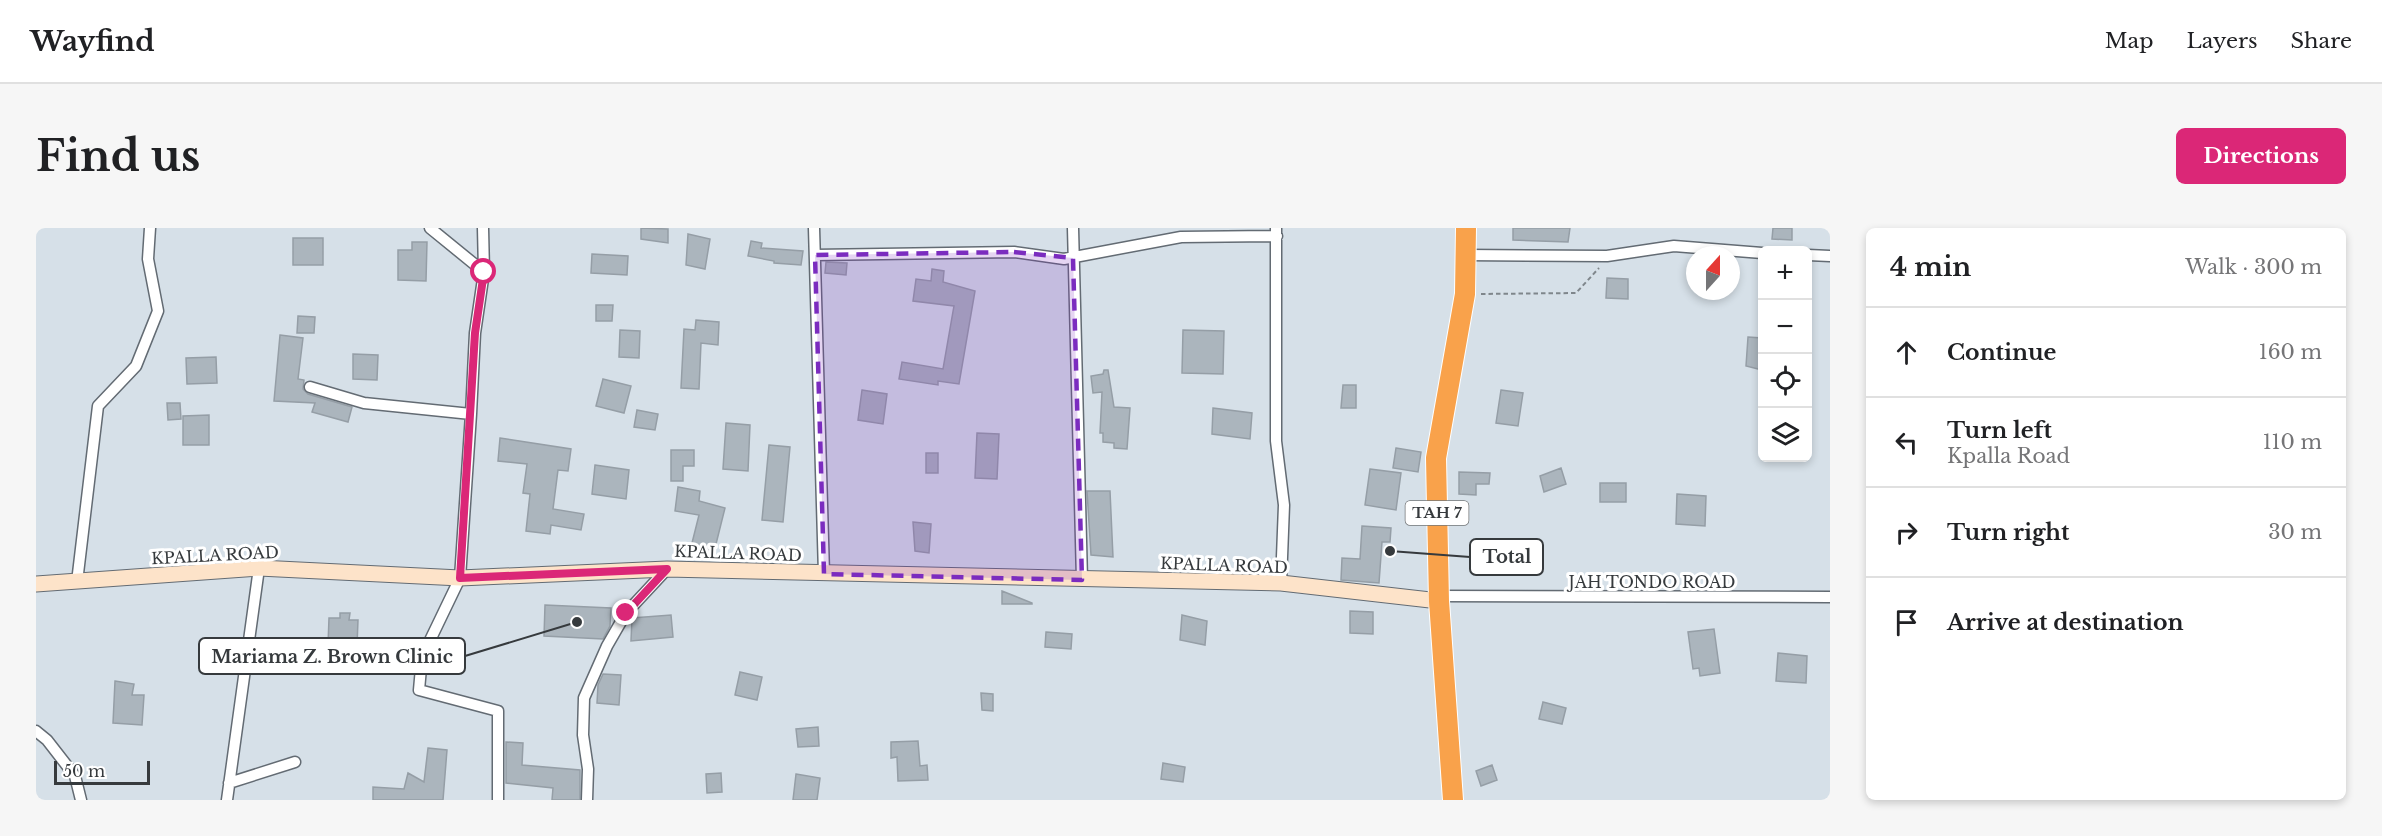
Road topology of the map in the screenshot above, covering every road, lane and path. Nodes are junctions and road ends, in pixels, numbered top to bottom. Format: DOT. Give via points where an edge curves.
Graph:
graph roads {
  1 [pos="150,228"];
  2 [pos="430,228"];
  3 [pos="483,228"];
  4 [pos="814,228"];
  5 [pos="1073,228"];
  6 [pos="1466,228"];
  7 [pos="1276,232"];
  8 [pos="1758,253"];
  9 [pos="815,255"];
  10 [pos="1465,255"];
  11 [pos="1812,255"];
  12 [pos="1607,256"];
  13 [pos="1830,256"];
  14 [pos="1073,258"];
  15 [pos="484,272"];
  16 [pos="1465,294"];
  17 [pos="310,387"];
  18 [pos="471,414"];
  19 [pos="259,568"];
  20 [pos="667,569"];
  21 [pos="824,574"];
  22 [pos="460,578"];
  23 [pos="1082,580"];
  24 [pos="77,582"];
  25 [pos="1281,583"];
  26 [pos="36,585"];
  27 [pos="1830,597"];
  28 [pos="1438,599"];
  29 [pos="36,731"];
  30 [pos="295,762"];
  31 [pos="229,783"];
  32 [pos="81,800"];
  33 [pos="227,800"];
  34 [pos="498,800"];
  35 [pos="587,800"];
  36 [pos="1453,800"];
  1 -- 24 [label="street" via="148,259 158,311 136,366 98,406"];
  2 -- 15 [label="street"];
  3 -- 15 [label="street"];
  4 -- 9 [label="street"];
  5 -- 14 [label="street"];
  6 -- 10 [label="highway, TAH 7"];
  7 -- 14 [label="street" via="1181,237"];
  7 -- 25 [label="street" via="1276,441 1284,505"];
  8 -- 12 [label="street" via="1674,246"];
  9 -- 14 [label="street" via="1014,252"];
  9 -- 21 [label="street"];
  10 -- 12 [label="street"];
  10 -- 16 [label="highway, TAH 7"];
  11 -- 13 [label="street"];
  12 -- 16 [label="path" via="1595,276 1576,293"];
  14 -- 23 [label="street"];
  15 -- 18 [label="street" via="475,333"];
  16 -- 28 [label="highway, TAH 7" via="1436,458"];
  17 -- 18 [label="street" via="364,403"];
  18 -- 22 [label="street"];
  19 -- 22 [label="street, KPALLA ROAD"];
  19 -- 24 [label="street, KPALLA ROAD"];
  19 -- 31 [label="street"];
  20 -- 21 [label="street, KPALLA ROAD"];
  20 -- 22 [label="street, KPALLA ROAD"];
  20 -- 35 [label="street" via="626,613 584,698"];
  21 -- 23 [label="street, KPALLA ROAD"];
  22 -- 34 [label="street" via="422,657 419,690 498,711"];
  23 -- 25 [label="street, KPALLA ROAD"];
  24 -- 26 [label="street, KPALLA ROAD"];
  25 -- 28 [label="street, KPALLA ROAD"];
  27 -- 28 [label="street, JAH TONDO ROAD"];
  28 -- 36 [label="highway, TAH 7"];
  29 -- 32 [label="street" via="75,776"];
  30 -- 31 [label="street"];
  31 -- 33 [label="street"];
}
